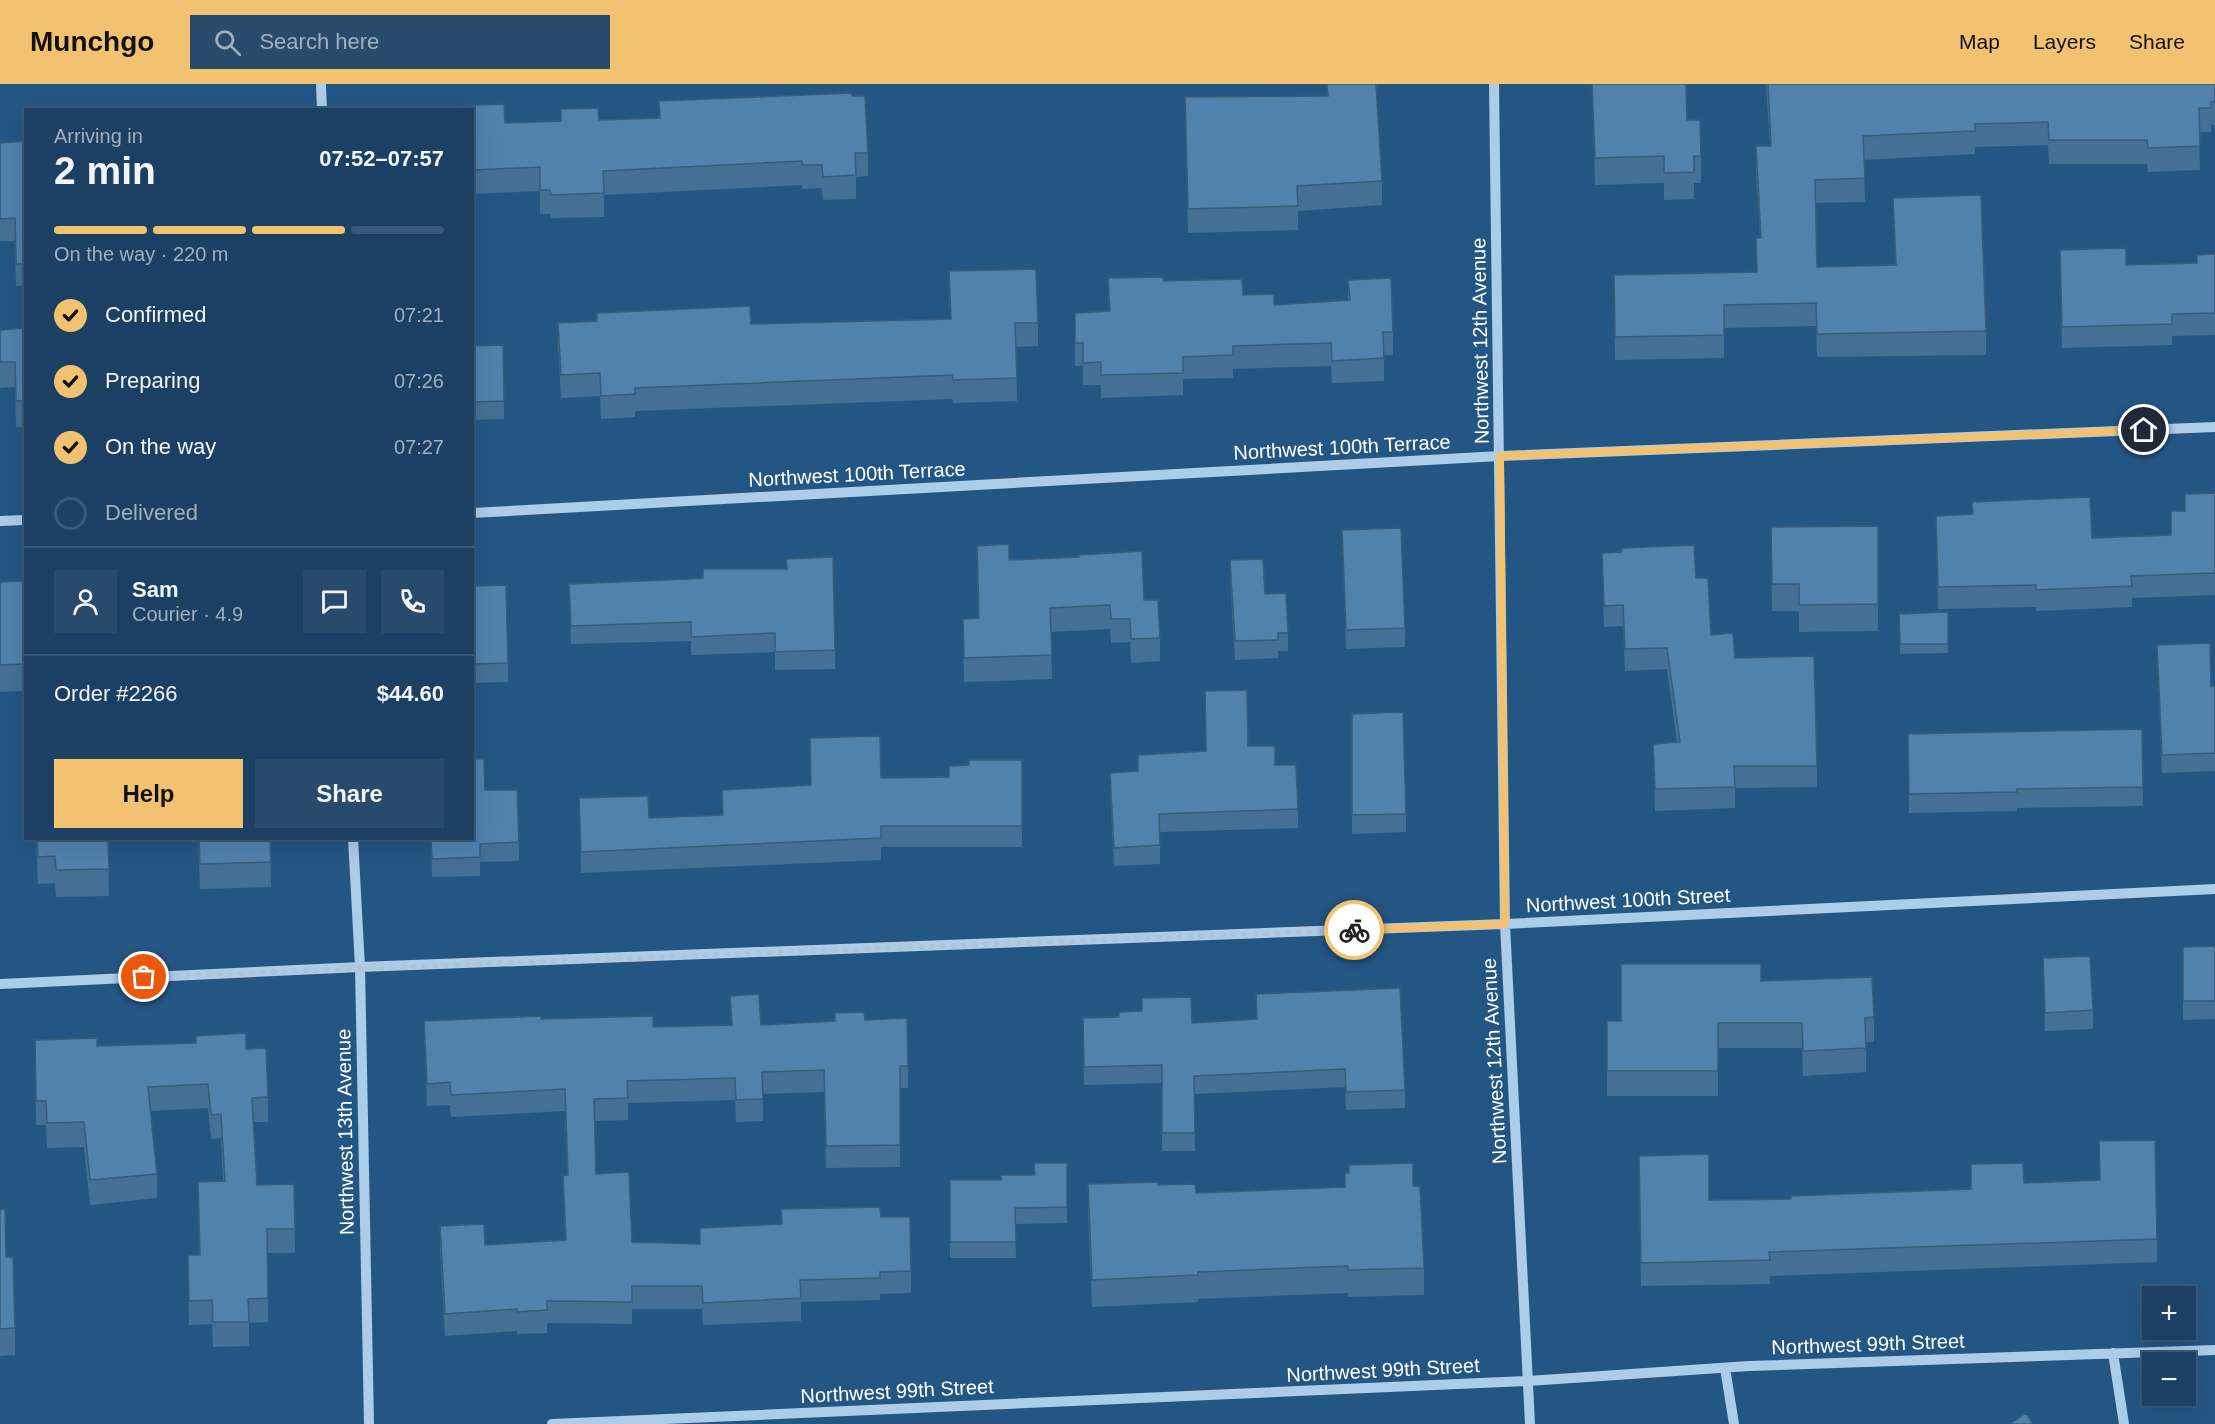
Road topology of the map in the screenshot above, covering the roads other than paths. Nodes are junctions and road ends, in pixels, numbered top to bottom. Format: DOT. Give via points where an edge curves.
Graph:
graph roads {
  1 [pos="321,84"];
  2 [pos="1494,84"];
  3 [pos="322,108"];
  4 [pos="2215,427"];
  5 [pos="1500,456"];
  6 [pos="474,513"];
  7 [pos="24,520"];
  8 [pos="0,521"];
  9 [pos="353,840"];
  10 [pos="2215,889"];
  11 [pos="1505,924"];
  12 [pos="360,967"];
  13 [pos="0,984"];
  14 [pos="2215,1350"];
  15 [pos="2113,1353"];
  16 [pos="1725,1368"];
  17 [pos="1528,1381"];
  18 [pos="369,1424"];
  19 [pos="552,1424"];
  20 [pos="1530,1424"];
  21 [pos="1734,1424"];
  22 [pos="2124,1424"];
  1 -- 3 [label="street"];
  2 -- 5 [label="street, Northwest 12th Avenue"];
  4 -- 5 [label="street, Northwest 100th Terrace"];
  5 -- 6 [label="street, Northwest 100th Terrace"];
  5 -- 11 [label="street, Northwest 12th Avenue"];
  7 -- 8 [label="street"];
  9 -- 12 [label="street, Northwest 13th Avenue"];
  10 -- 11 [label="street, Northwest 100th Street"];
  11 -- 12 [label="street, Northwest 100th Street"];
  11 -- 17 [label="street, Northwest 12th Avenue"];
  12 -- 13 [label="street, Northwest 100th Street"];
  12 -- 18 [label="street, Northwest 13th Avenue"];
  14 -- 15 [label="street, Northwest 99th Street"];
  15 -- 16 [label="street, Northwest 99th Street"];
  15 -- 22 [label="street"];
  16 -- 17 [label="street, Northwest 99th Street"];
  16 -- 21 [label="street"];
  17 -- 19 [label="street, Northwest 99th Street"];
  17 -- 20 [label="street, Northwest 12th Avenue"];
}
